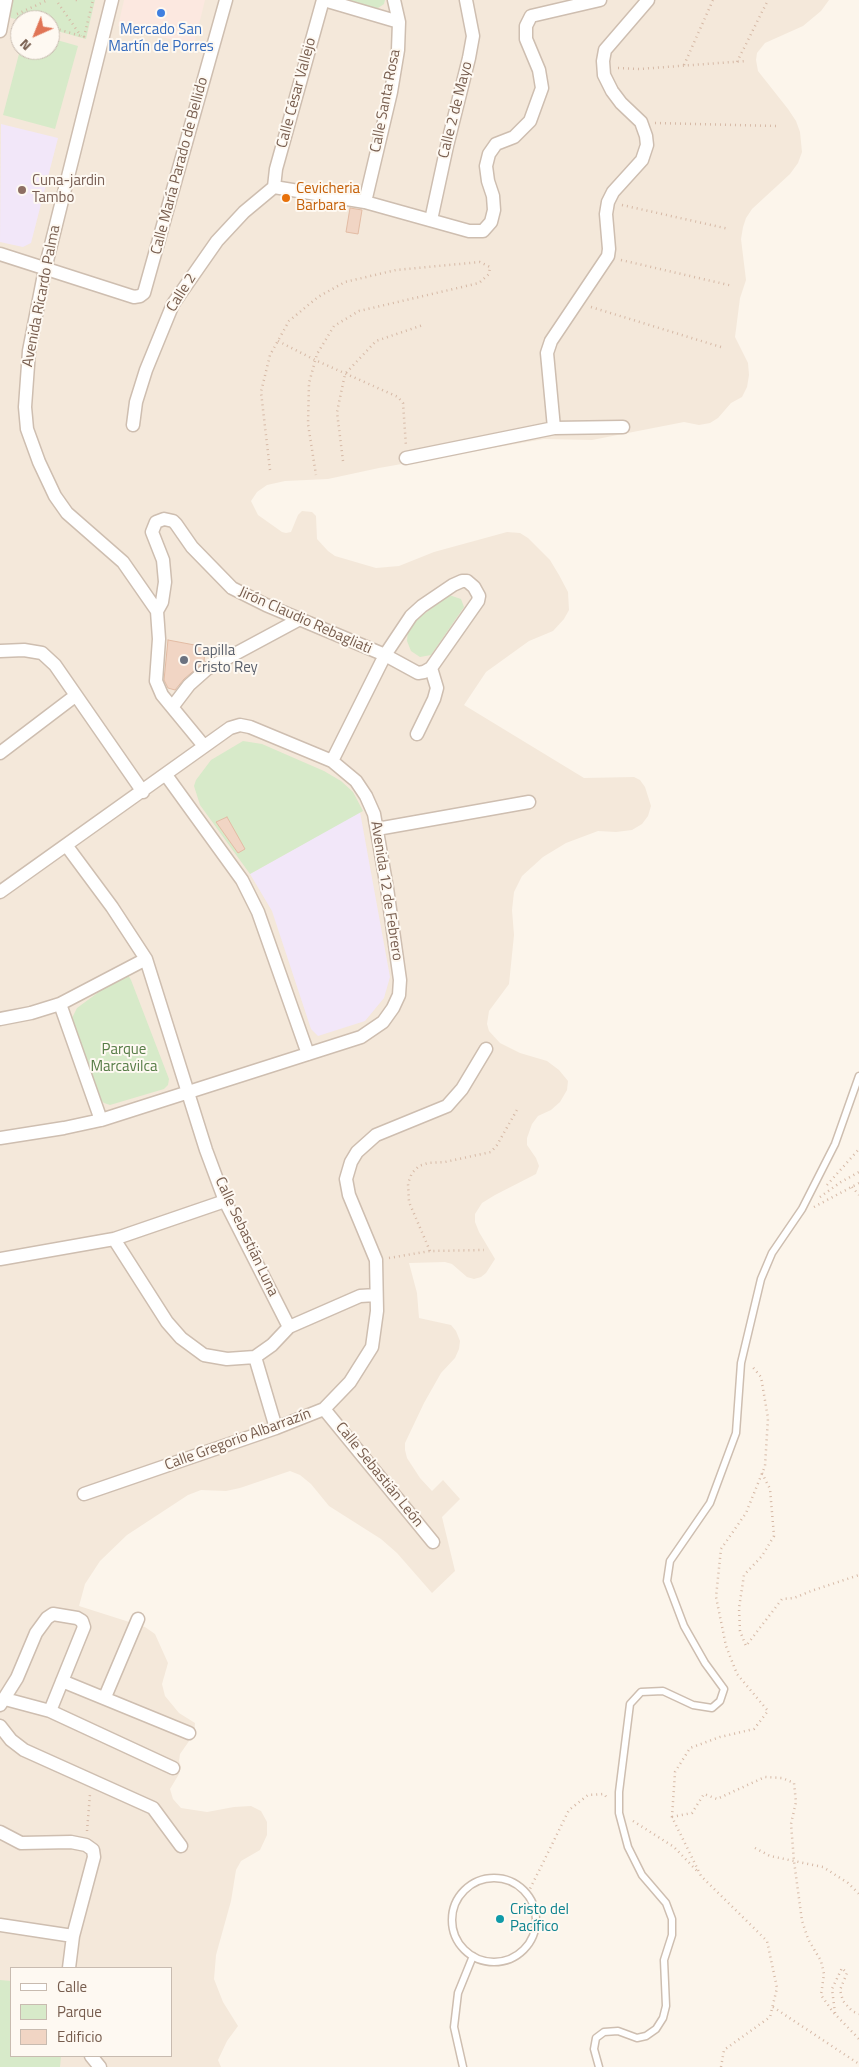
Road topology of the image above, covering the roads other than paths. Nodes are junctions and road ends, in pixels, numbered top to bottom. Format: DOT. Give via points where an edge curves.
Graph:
graph roads {
  1 [pos="6,0"];
  2 [pos="112,0"];
  3 [pos="226,0"];
  4 [pos="324,0"];
  5 [pos="394,0"];
  6 [pos="466,0"];
  7 [pos="600,0"];
  8 [pos="648,0"];
  9 [pos="399,22"];
  10 [pos="0,32"];
  11 [pos="274,187"];
  12 [pos="365,202"];
  13 [pos="431,220"];
  14 [pos="0,254"];
  15 [pos="45,269"];
  16 [pos="133,425"];
  17 [pos="624,427"];
  18 [pos="554,428"];
  19 [pos="406,458"];
  20 [pos="157,611"];
  21 [pos="300,619"];
  22 [pos="0,651"];
  23 [pos="385,655"];
  24 [pos="431,668"];
  25 [pos="75,696"];
  26 [pos="173,706"];
  27 [pos="417,734"];
  28 [pos="204,746"];
  29 [pos="0,753"];
  30 [pos="332,762"];
  31 [pos="166,775"];
  32 [pos="143,792"];
  33 [pos="529,802"];
  34 [pos="377,829"];
  35 [pos="66,845"];
  36 [pos="0,892"];
  37 [pos="146,959"];
  38 [pos="60,1004"];
  39 [pos="0,1018"];
  40 [pos="486,1049"];
  41 [pos="308,1054"];
  42 [pos="859,1076"];
  43 [pos="189,1091"];
  44 [pos="101,1120"];
  45 [pos="0,1138"];
  46 [pos="225,1201"];
  47 [pos="114,1239"];
  48 [pos="0,1259"];
  49 [pos="376,1295"];
  50 [pos="289,1327"];
  51 [pos="256,1357"];
  52 [pos="324,1409"];
  53 [pos="276,1428"];
  54 [pos="84,1494"];
  55 [pos="433,1542"];
  56 [pos="138,1620"];
  57 [pos="62,1680"];
  58 [pos="105,1697"];
  59 [pos="3,1702"];
  60 [pos="50,1711"];
  61 [pos="0,1726"];
  62 [pos="189,1733"];
  63 [pos="173,1768"];
  64 [pos="0,1832"];
  65 [pos="181,1846"];
  66 [pos="0,1925"];
  67 [pos="73,1936"];
  68 [pos="473,1956"];
  69 [pos="69,1967"];
  70 [pos="92,2057"];
  71 [pos="100,2067"];
  72 [pos="463,2067"];
  73 [pos="599,2067"];
  1 -- 10 [label="street"];
  2 -- 15 [label="street, Avenida Ricardo Palma"];
  3 -- 15 [label="street, Calle María Parado de Bellido" via="144,293 134,297"];
  4 -- 9 [label="street"];
  4 -- 11 [label="street, Calle César Vallejo" via="276,169"];
  5 -- 9 [label="street, Calle Santa Rosa"];
  6 -- 13 [label="street, Calle 2 de Mayo" via="473,36"];
  7 -- 13 [label="street" via="531,16 526,26 526,39 540,70 542,88 530,121 514,137 496,144 489,154 486,166 493,196 491,222 483,231 470,232"];
  8 -- 18 [label="street" via="605,50 604,75 621,103 641,122 647,145 642,160 608,202 608,256 547,353"];
  9 -- 12 [label="street, Calle Santa Rosa" via="398,50"];
  11 -- 12 [label="street"];
  11 -- 16 [label="street, Calle 2" via="217,241 173,304 146,370"];
  12 -- 13 [label="street"];
  14 -- 15 [label="street"];
  15 -- 20 [label="street, Avenida Ricardo Palma" via="28,351 25,407 28,430 39,462 67,514 123,562"];
  17 -- 18 [label="street"];
  18 -- 19 [label="street"];
  20 -- 21 [label="street, Jirón Claudio Rebagliati" via="165,582 162,560 152,532 160,519 173,521 192,547 232,588"];
  20 -- 26 [label="street" via="156,681 162,695"];
  21 -- 23 [label="street, Jirón Claudio Rebagliati"];
  21 -- 26 [label="street" via="207,669 188,685"];
  22 -- 25 [label="street" via="42,653 55,665"];
  23 -- 24 [label="street, Jirón Claudio Rebagliati" via="418,673"];
  23 -- 24 [label="street" via="411,616 422,606 454,585 467,581 479,596 478,601"];
  23 -- 30 [label="street"];
  24 -- 27 [label="street" via="437,688"];
  25 -- 29 [label="street"];
  25 -- 32 [label="street"];
  26 -- 28 [label="street"];
  28 -- 30 [label="street, Avenida 12 de Febrero" via="240,725"];
  28 -- 31 [label="street, Avenida 12 de Febrero"];
  30 -- 34 [label="street, Avenida 12 de Febrero" via="356,781 374,814"];
  31 -- 32 [label="street, Avenida 12 de Febrero"];
  31 -- 41 [label="street" via="242,880 258,912"];
  32 -- 35 [label="street, Avenida 12 de Febrero"];
  33 -- 34 [label="street"];
  34 -- 41 [label="street, Avenida 12 de Febrero" via="400,980 398,995 383,1022 361,1037"];
  35 -- 36 [label="street, Avenida 12 de Febrero"];
  35 -- 37 [label="street, Calle Sebastián Luna"];
  37 -- 38 [label="street"];
  37 -- 43 [label="street, Calle Sebastián Luna"];
  38 -- 39 [label="street"];
  38 -- 44 [label="street"];
  40 -- 49 [label="street, Calle Gregorio Albarrazín" via="462,1090 448,1106 376,1135 351,1162 346,1179 349,1195 376,1260"];
  41 -- 43 [label="street, Avenida 12 de Febrero"];
  42 -- 73 [label="lane" via="835,1144 802,1209 772,1253 761,1279 743,1356 736,1433 710,1503 670,1561 667,1580 684,1626 724,1689 720,1701 712,1708 693,1705 663,1691 641,1692 630,1704 619,1813 628,1847 642,1875 666,1903 672,1919 672,1935 664,1960 666,2006 656,2029 646,2036 637,2038 618,2031 604,2032 596,2038 594,2049"];
  43 -- 44 [label="street, Avenida 12 de Febrero"];
  43 -- 46 [label="street, Calle Sebastián Luna"];
  44 -- 45 [label="street, Avenida 12 de Febrero"];
  46 -- 47 [label="street"];
  46 -- 50 [label="street, Calle Sebastián Luna"];
  47 -- 48 [label="street"];
  47 -- 51 [label="street" via="167,1322 182,1338 204,1355 227,1359"];
  49 -- 50 [label="street" via="360,1296"];
  49 -- 52 [label="street, Calle Gregorio Albarrazín" via="372,1347 350,1382"];
  50 -- 51 [label="street"];
  51 -- 53 [label="street"];
  52 -- 53 [label="street, Calle Gregorio Albarrazín"];
  52 -- 55 [label="street, Calle Sebastián León"];
  53 -- 54 [label="street, Calle Gregorio Albarrazín"];
  56 -- 58 [label="street"];
  57 -- 58 [label="street"];
  57 -- 59 [label="street" via="84,1627 77,1618 53,1614 36,1633"];
  57 -- 60 [label="street"];
  58 -- 62 [label="street"];
  59 -- 60 [label="street"];
  60 -- 63 [label="street"];
  61 -- 65 [label="street" via="24,1750 153,1808"];
  64 -- 67 [label="street" via="21,1843 71,1842 86,1845 92,1850 94,1857"];
  66 -- 67 [label="street"];
  67 -- 69 [label="street"];
  68 -- 68 [label="lane" via="487,1962 502,1962 527,1948 537,1920 535,1906 518,1884 506,1878 492,1877 467,1887 458,1897 453,1909 455,1935"];
  68 -- 72 [label="lane" via="458,1993 454,2027"];
  70 -- 71 [label="street"];
}
